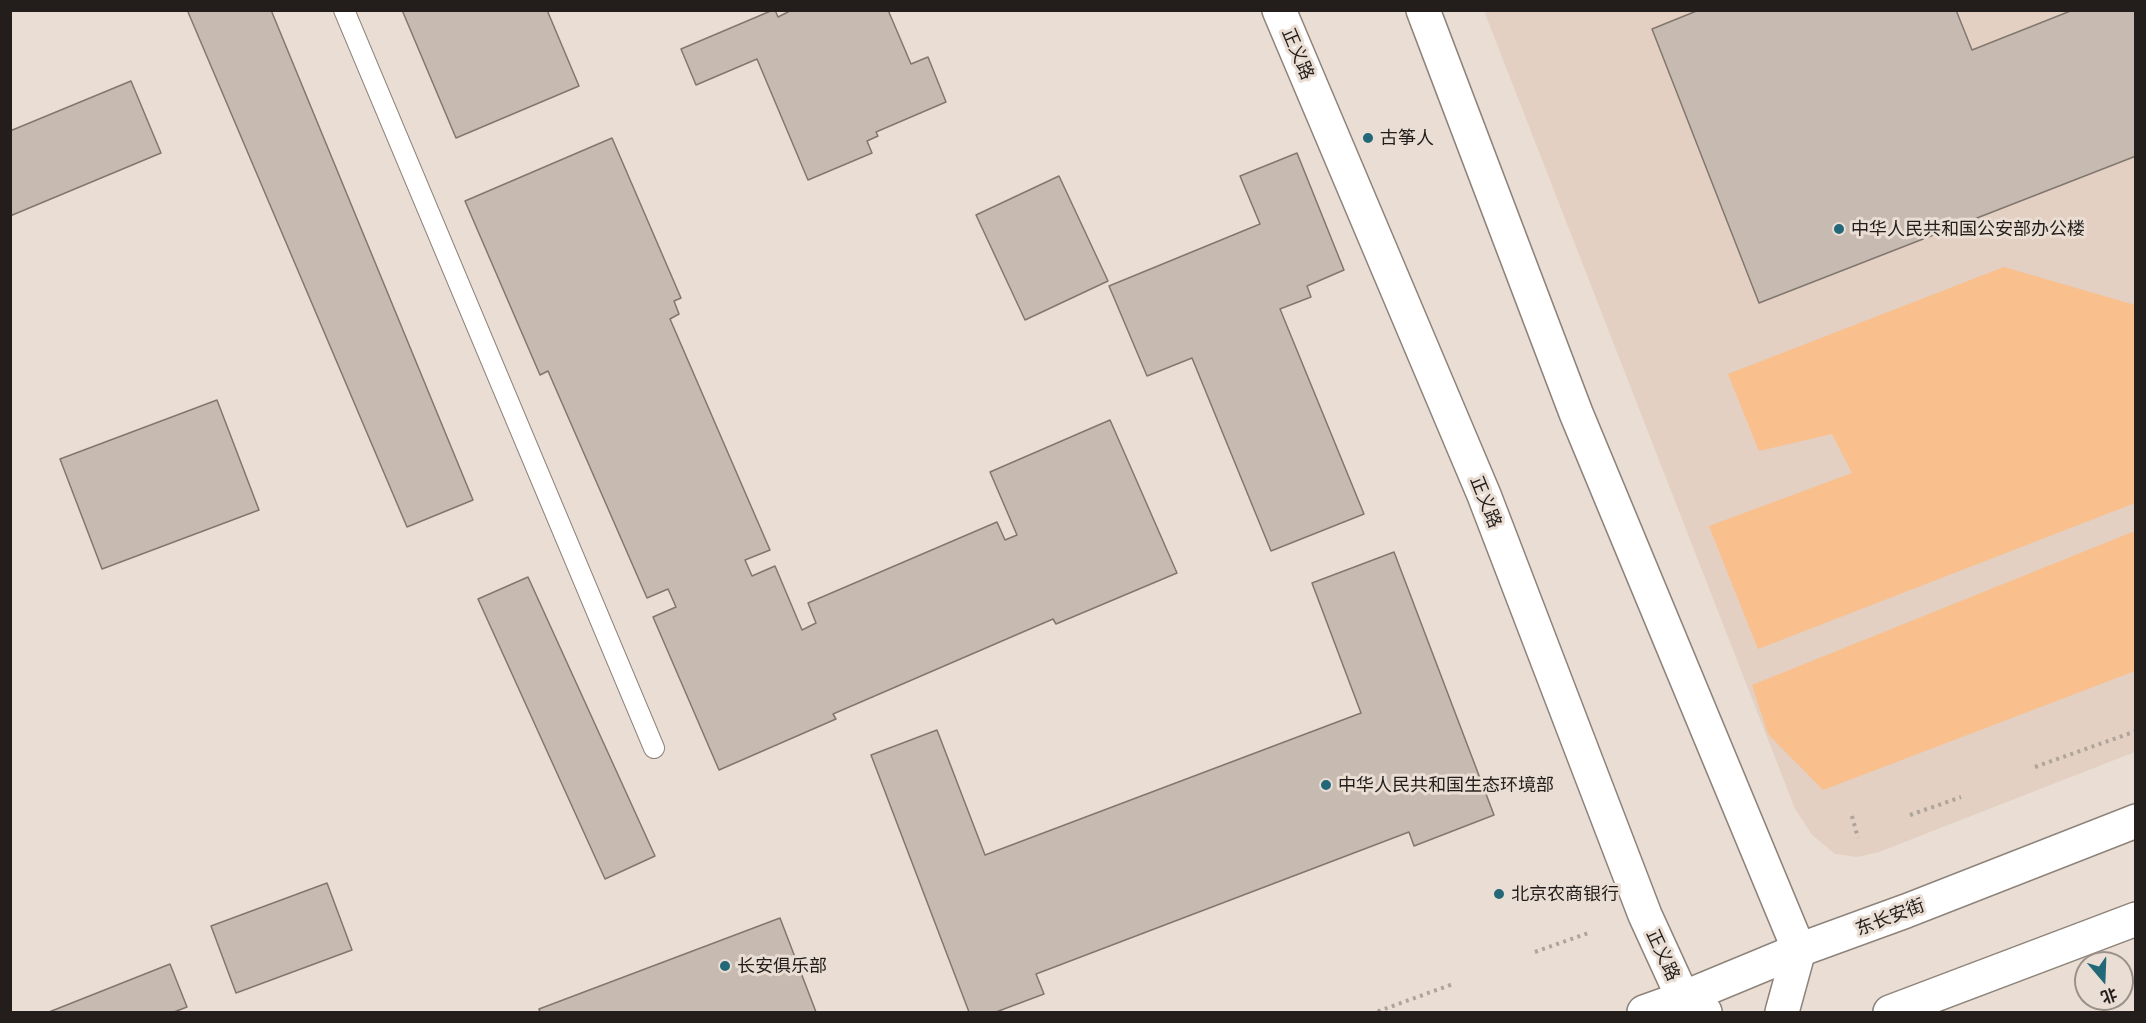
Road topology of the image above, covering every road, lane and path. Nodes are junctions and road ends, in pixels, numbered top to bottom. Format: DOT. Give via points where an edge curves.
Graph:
graph roads {
  1 [pos="344,10"];
  2 [pos="1280,10"];
  3 [pos="1423,10"];
  4 [pos="2136,731"];
  5 [pos="654,748"];
  6 [pos="2035,767"];
  7 [pos="1961,797"];
  8 [pos="1910,814"];
  9 [pos="1852,816"];
  10 [pos="2136,821"];
  11 [pos="1858,838"];
  12 [pos="2136,919"];
  13 [pos="1588,933"];
  14 [pos="1799,950"];
  15 [pos="1535,952"];
  16 [pos="1453,984"];
  17 [pos="1694,1005"];
  18 [pos="1380,1012"];
  19 [pos="1644,1012"];
  20 [pos="1782,1012"];
  21 [pos="1890,1012"];
  1 -- 5 [label="lane"];
  2 -- 17 [label="main road, 正义路" via="1484,495 1645,915"];
  3 -- 14 [label="main road" via="1576,413"];
  4 -- 6 [label="path"];
  7 -- 8 [label="path"];
  9 -- 11 [label="path"];
  10 -- 14 [label="main road, 东长安街"];
  12 -- 21 [label="main road"];
  13 -- 15 [label="path"];
  14 -- 17 [label="main road, 东长安街"];
  14 -- 20 [label="main road"];
  16 -- 18 [label="path"];
  17 -- 19 [label="main road, 东长安街"];
}
